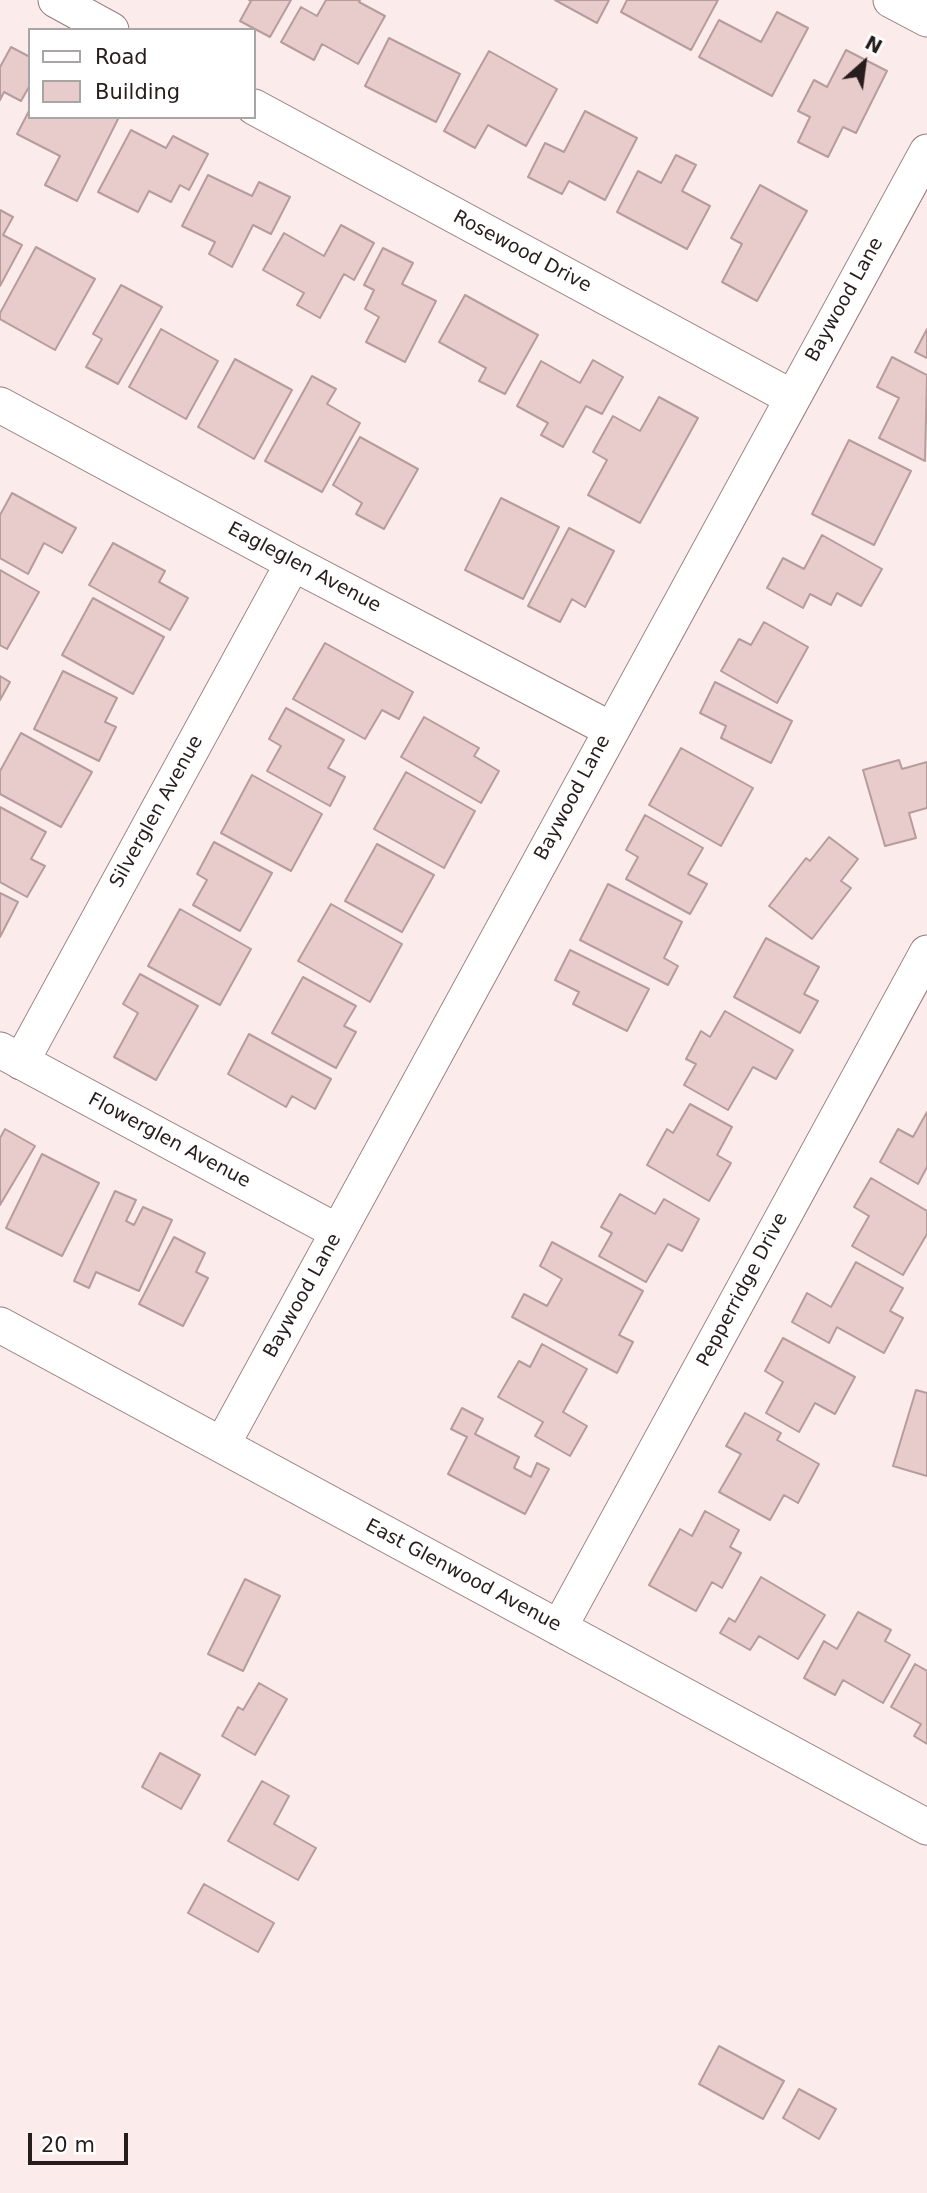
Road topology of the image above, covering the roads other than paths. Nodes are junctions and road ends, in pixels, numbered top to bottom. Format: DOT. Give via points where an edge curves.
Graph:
graph roads {
  1 [pos="57,0"];
  2 [pos="891,0"];
  3 [pos="927,19"];
  4 [pos="107,28"];
  5 [pos="256,108"];
  6 [pos="927,152"];
  7 [pos="791,397"];
  8 [pos="0,405"];
  9 [pos="293,563"];
  10 [pos="610,729"];
  11 [pos="927,953"];
  12 [pos="11,1056"];
  13 [pos="338,1232"];
  14 [pos="0,1325"];
  15 [pos="222,1445"];
  16 [pos="559,1628"];
  17 [pos="927,1827"];
  1 -- 4 [label="street"];
  2 -- 3 [label="street"];
  5 -- 7 [label="street, Rosewood Drive"];
  6 -- 7 [label="street, Baywood Lane"];
  7 -- 10 [label="street, Baywood Lane"];
  8 -- 9 [label="street, Eagleglen Avenue"];
  9 -- 10 [label="street, Eagleglen Avenue"];
  9 -- 12 [label="street, Silverglen Avenue"];
  10 -- 13 [label="street, Baywood Lane"];
  11 -- 16 [label="street, Pepperridge Drive"];
  12 -- 13 [label="street, Flowerglen Avenue"];
  13 -- 15 [label="street, Baywood Lane"];
  14 -- 15 [label="street, East Glenwood Avenue"];
  15 -- 16 [label="street, East Glenwood Avenue"];
  16 -- 17 [label="street, East Glenwood Avenue"];
}
